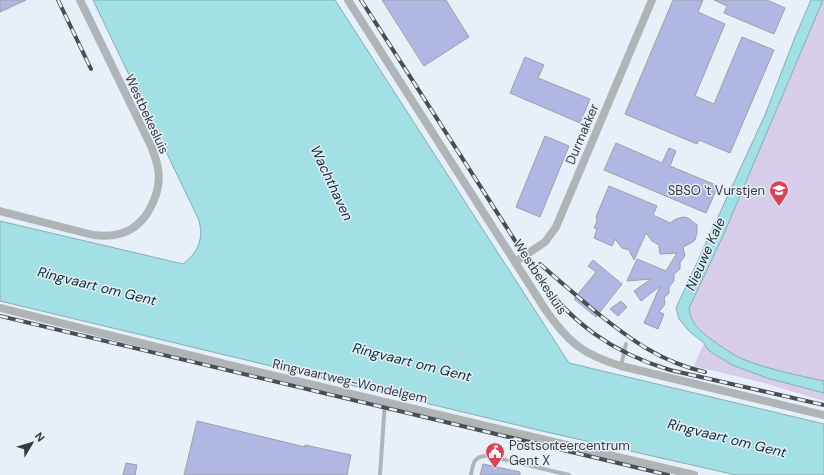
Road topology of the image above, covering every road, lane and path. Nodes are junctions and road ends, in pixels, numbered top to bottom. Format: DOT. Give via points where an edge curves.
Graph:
graph roads {
  1 [pos="80,0"];
  2 [pos="348,0"];
  3 [pos="652,0"];
  4 [pos="0,211"];
  5 [pos="515,262"];
  6 [pos="0,308"];
  7 [pos="626,344"];
  8 [pos="621,366"];
  9 [pos="385,402"];
  10 [pos="824,415"];
  11 [pos="380,475"];
  12 [pos="471,475"];
  13 [pos="569,475"];
  14 [pos="694,475"];
  1 -- 4 [label="street, Westbekesluis" via="151,146 158,170 158,190 150,210 142,220 134,228 116,235 93,235"];
  2 -- 5 [label="street, Westbekesluis"];
  3 -- 5 [label="street, Durmakker" via="556,227 545,242"];
  5 -- 8 [label="street, Westbekesluis" via="549,315 569,339 594,357"];
  6 -- 9 [label="street, Ringvaartweg-Wondelgem"];
  7 -- 8 [label="lane"];
  8 -- 10 [label="street, Westbekesluis"];
  9 -- 11 [label="lane"];
  9 -- 14 [label="street, Ringvaartweg-Wondelgem"];
  12 -- 13 [label="lane" via="477,459 489,456"];
}
